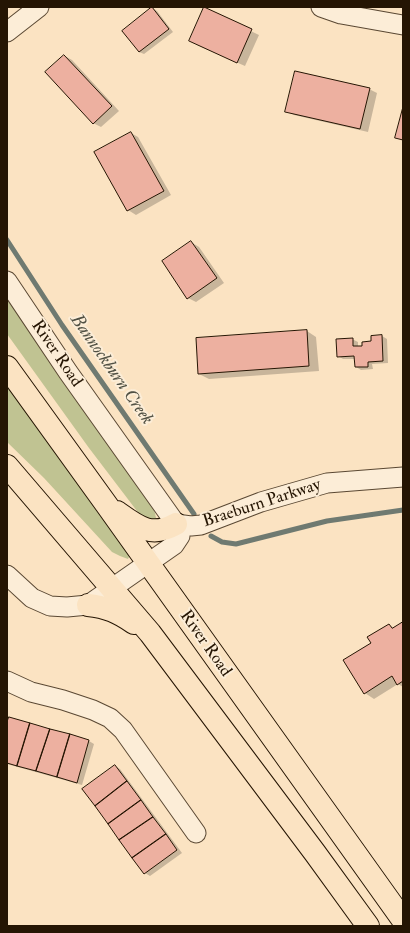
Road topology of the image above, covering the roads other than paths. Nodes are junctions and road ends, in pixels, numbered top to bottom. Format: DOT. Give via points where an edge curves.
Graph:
graph roads {
  1 [pos="39,7"];
  2 [pos="321,7"];
  3 [pos="403,25"];
  4 [pos="7,32"];
  5 [pos="7,281"];
  6 [pos="7,367"];
  7 [pos="7,466"];
  8 [pos="403,477"];
  9 [pos="106,504"];
  10 [pos="176,524"];
  11 [pos="148,563"];
  12 [pos="7,575"];
  13 [pos="111,589"];
  14 [pos="88,605"];
  15 [pos="150,634"];
  16 [pos="7,681"];
  17 [pos="196,833"];
  18 [pos="403,920"];
  19 [pos="368,926"];
  1 -- 4 [label="street"];
  2 -- 3 [label="street" via="341,14"];
  5 -- 10 [label="street, River Road"];
  6 -- 9 [label="main road, River Road"];
  7 -- 13 [label="main road"];
  8 -- 10 [label="street, Braeburn Parkway" via="327,483 261,502 201,525"];
  9 -- 10 [label="main road" via="133,524 147,530 161,531"];
  9 -- 11 [label="main road, River Road"];
  10 -- 11 [label="street, Braeburn Parkway" via="180,536 178,541"];
  11 -- 13 [label="street"];
  11 -- 18 [label="main road, River Road"];
  12 -- 14 [label="street" via="32,598 50,606"];
  13 -- 14 [label="street"];
  13 -- 15 [label="main road"];
  14 -- 15 [label="main road" via="106,607"];
  15 -- 19 [label="main road"];
  16 -- 17 [label="street" via="31,692 64,700 110,718 123,730"];
}
